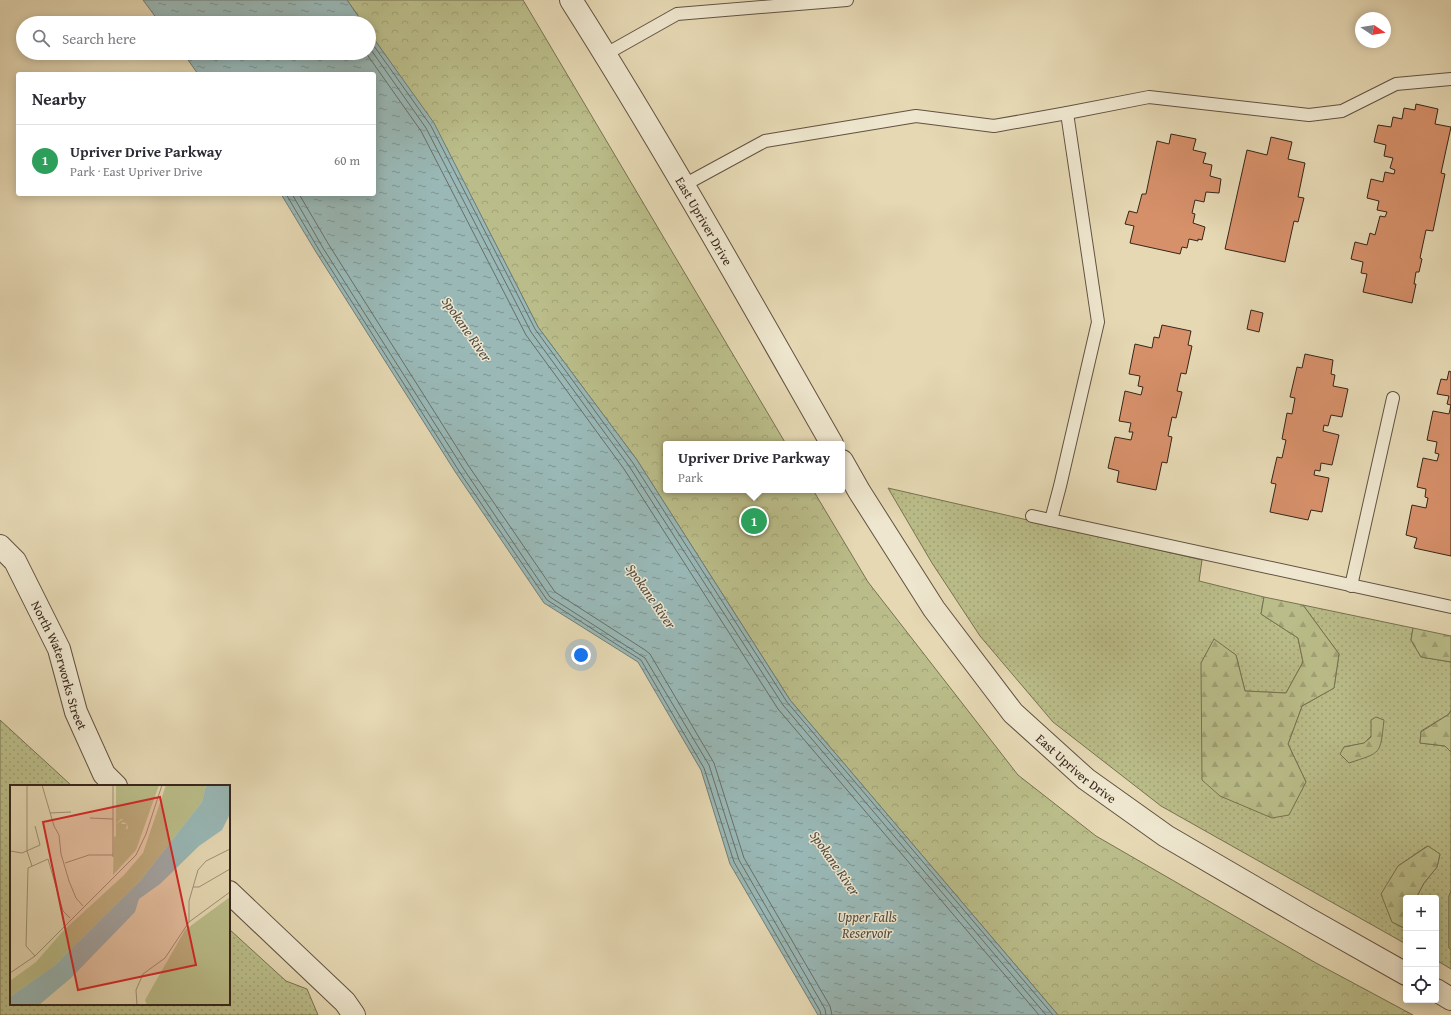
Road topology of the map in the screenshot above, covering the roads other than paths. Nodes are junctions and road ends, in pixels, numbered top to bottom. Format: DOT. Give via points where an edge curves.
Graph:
graph roads {
  1 [pos="571,0"];
  2 [pos="847,0"];
  3 [pos="606,54"];
  4 [pos="1451,79"];
  5 [pos="1067,114"];
  6 [pos="684,186"];
  7 [pos="1393,398"];
  8 [pos="830,441"];
  9 [pos="845,466"];
  10 [pos="1032,516"];
  11 [pos="1051,520"];
  12 [pos="0,546"];
  13 [pos="1351,586"];
  14 [pos="1451,607"];
  15 [pos="115,785"];
  16 [pos="230,893"];
  17 [pos="1403,972"];
  18 [pos="1439,992"];
  19 [pos="1451,999"];
  20 [pos="354,1015"];
  1 -- 3 [label="street, East Upriver Drive"];
  2 -- 3 [label="lane" via="677,14"];
  3 -- 6 [label="street, East Upriver Drive"];
  4 -- 5 [label="lane" via="1396,84 1342,111 1309,115 1149,98"];
  5 -- 6 [label="lane" via="994,126 916,116 765,141"];
  5 -- 11 [label="lane" via="1098,322"];
  6 -- 8 [label="street, East Upriver Drive"];
  7 -- 13 [label="lane"];
  9 -- 17 [label="street, East Upriver Drive" via="934,609 1013,713 1024,723 1086,779 1166,836"];
  10 -- 11 [label="lane"];
  11 -- 13 [label="lane"];
  12 -- 15 [label="street, North Waterworks Street" via="15,561 59,649 76,712 104,774"];
  13 -- 14 [label="lane"];
  16 -- 20 [label="street" via="345,1002"];
  18 -- 19 [label="street"];
}
